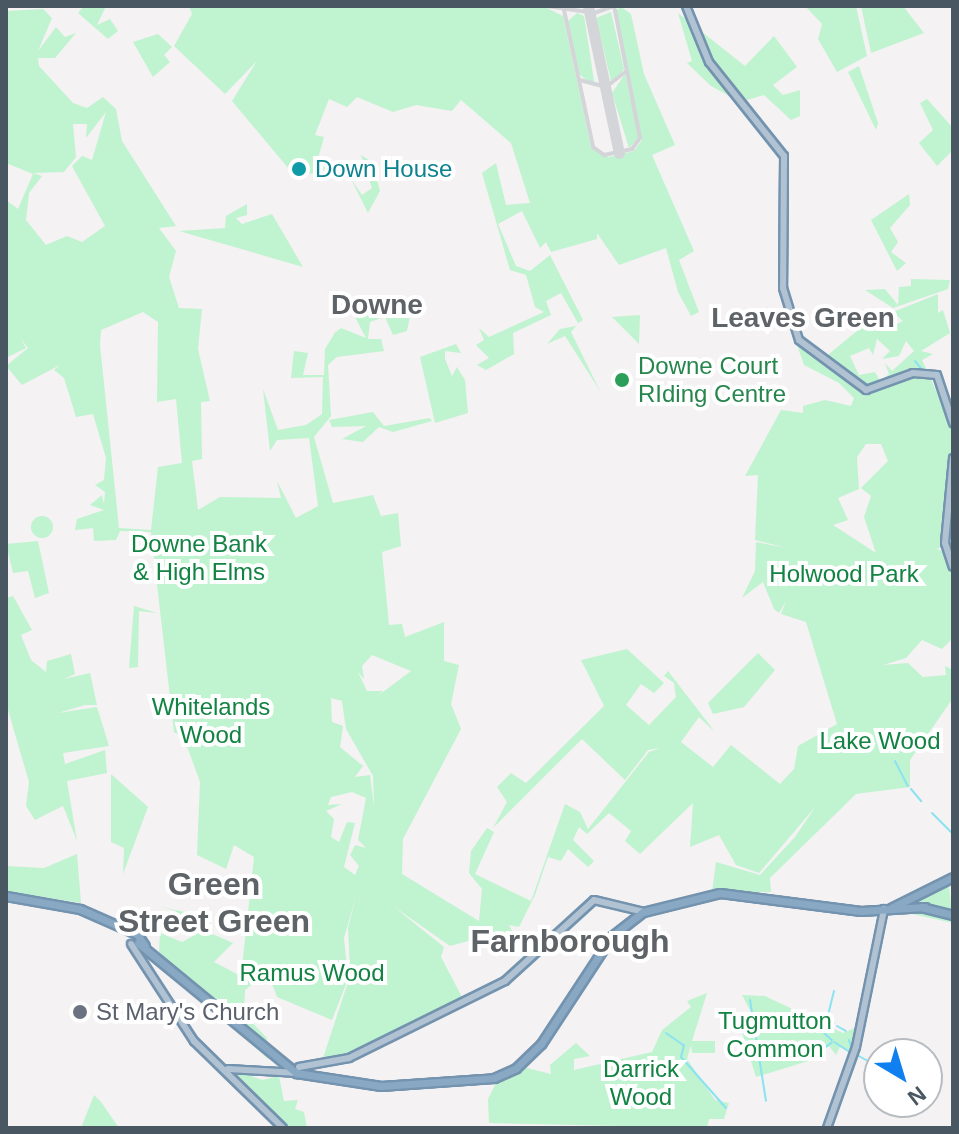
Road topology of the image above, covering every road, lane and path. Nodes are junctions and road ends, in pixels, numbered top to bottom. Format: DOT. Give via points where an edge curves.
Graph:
graph roads {
  1 [pos="686,6"];
  2 [pos="953,423"];
  3 [pos="953,458"];
  4 [pos="953,567"];
  5 [pos="953,877"];
  6 [pos="6,896"];
  7 [pos="911,904"];
  8 [pos="643,912"];
  9 [pos="887,912"];
  10 [pos="953,915"];
  11 [pos="134,941"];
  12 [pos="228,1069"];
  13 [pos="299,1070"];
  14 [pos="283,1128"];
  15 [pos="827,1128"];
  1 -- 2 [label="main road" via="686,16 722,82 784,156 783,282 799,340 866,390 913,373 937,375"];
  3 -- 4 [label="main road" via="945,533"];
  5 -- 7 [label="highway"];
  6 -- 11 [label="highway" via="77,908"];
  7 -- 9 [label="highway"];
  7 -- 10 [label="highway"];
  8 -- 9 [label="highway" via="720,893"];
  8 -- 13 [label="main road" via="594,900 496,986 349,1058"];
  8 -- 13 [label="highway" via="612,936 519,1065 479,1077 368,1086"];
  9 -- 15 [label="main road" via="856,1047"];
  11 -- 12 [label="main road" via="187,1033"];
  11 -- 13 [label="highway"];
  12 -- 13 [label="main road"];
  12 -- 14 [label="main road"];
}
